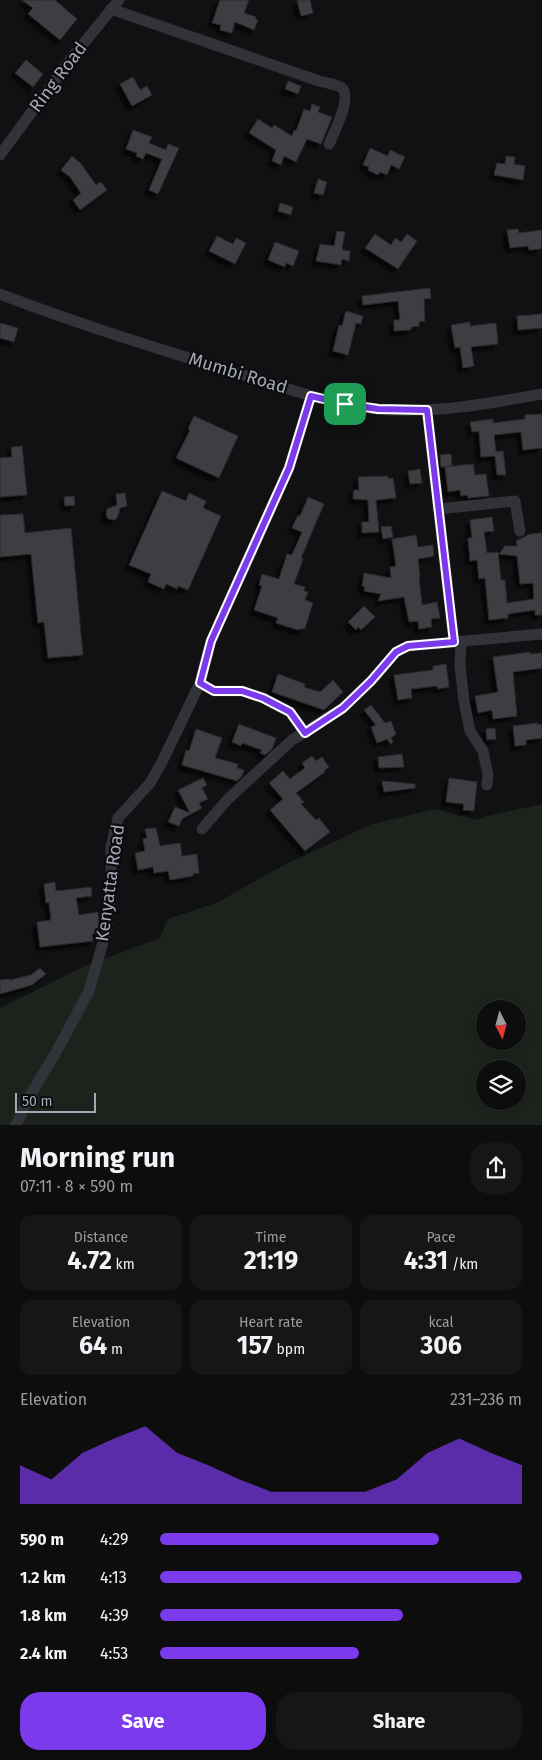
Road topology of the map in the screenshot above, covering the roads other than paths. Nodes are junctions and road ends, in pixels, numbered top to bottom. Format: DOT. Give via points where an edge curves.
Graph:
graph roads {
  1 [pos="115,4"];
  2 [pos="329,144"];
  3 [pos="0,156"];
  4 [pos="0,294"];
  5 [pos="542,394"];
  6 [pos="311,396"];
  7 [pos="427,410"];
  8 [pos="438,509"];
  9 [pos="520,531"];
  10 [pos="542,634"];
  11 [pos="458,642"];
  12 [pos="200,683"];
  13 [pos="305,733"];
  14 [pos="487,785"];
  15 [pos="202,829"];
  16 [pos="16,1125"];
  1 -- 2 [label="street" via="341,87 346,101"];
  1 -- 3 [label="street, Ring Road"];
  4 -- 6 [label="street, Mumbi Road"];
  5 -- 7 [label="street, Mumbi Road" via="471,407"];
  6 -- 7 [label="street, Mumbi Road" via="378,409"];
  6 -- 12 [label="street, Kenyatta Road" via="289,468 211,641"];
  7 -- 8 [label="street"];
  8 -- 9 [label="street" via="515,501"];
  8 -- 11 [label="street"];
  10 -- 11 [label="street"];
  11 -- 13 [label="street" via="408,646 396,652 343,708"];
  11 -- 14 [label="street" via="464,702 470,731 482,751"];
  12 -- 13 [label="street" via="214,691 242,691 263,698 290,712"];
  12 -- 16 [label="street, Kenyatta Road" via="150,783 118,818 111,847 106,932 89,991"];
  13 -- 15 [label="street" via="292,740 227,800"];
}
